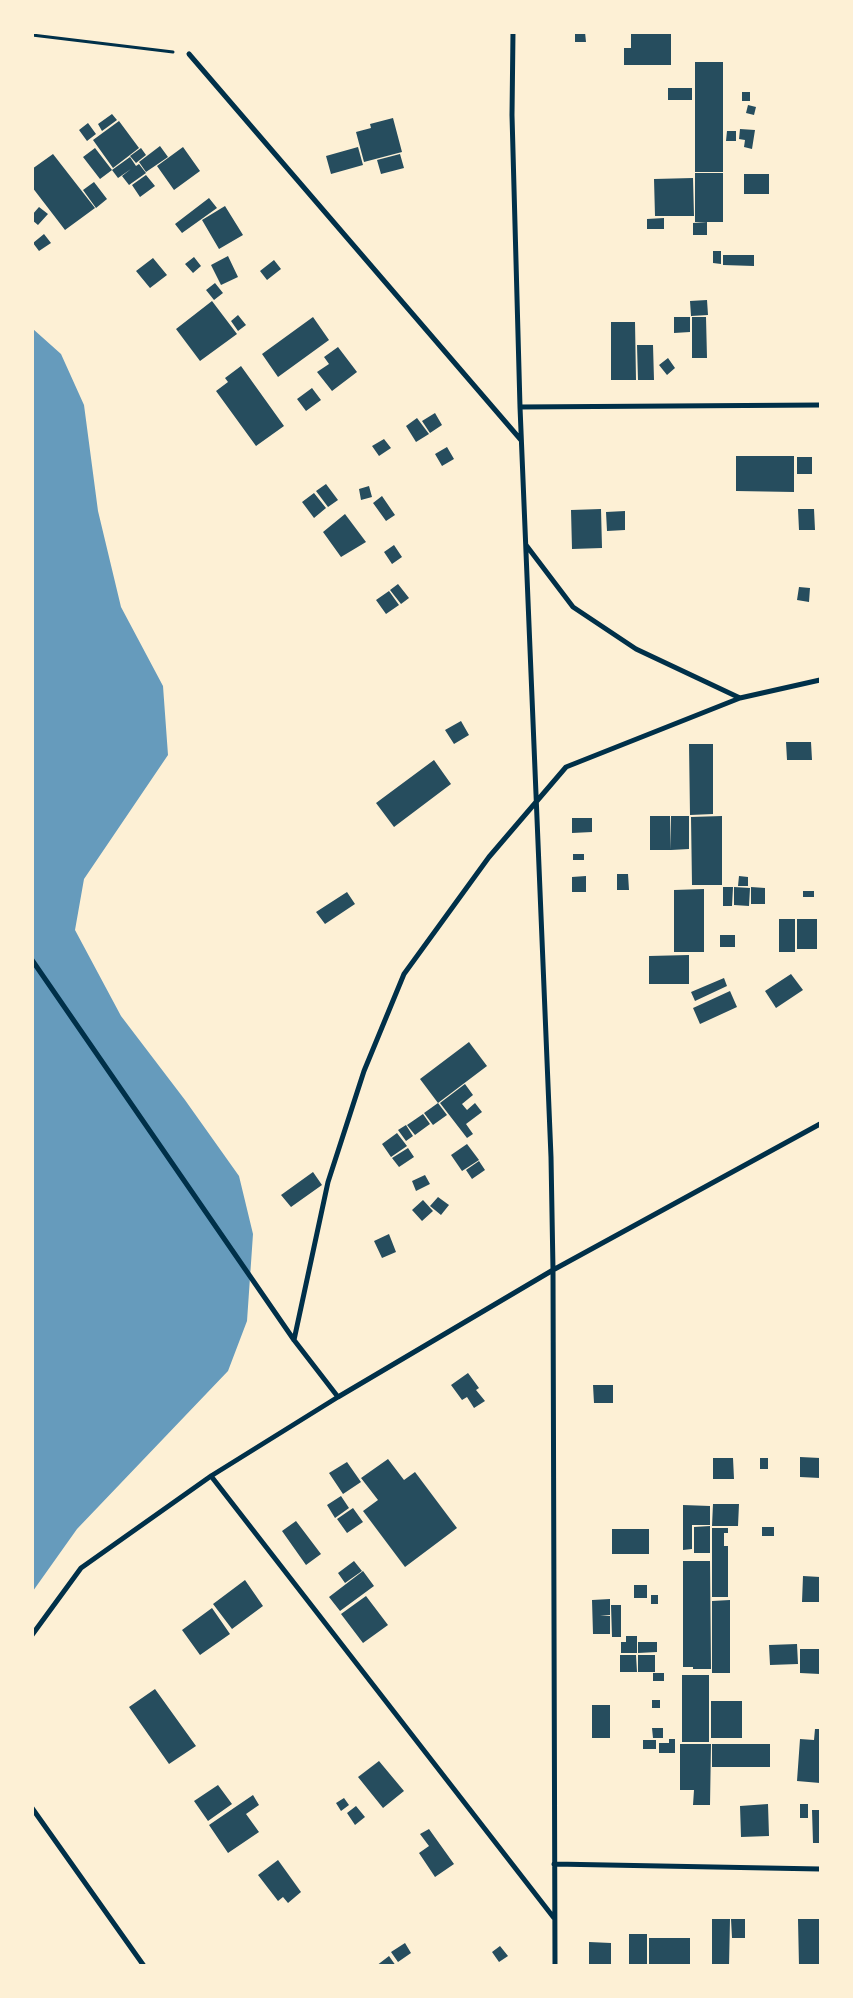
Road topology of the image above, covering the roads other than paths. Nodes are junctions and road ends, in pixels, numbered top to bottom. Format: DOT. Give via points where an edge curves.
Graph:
graph roads {
  1 [pos="513,32"];
  2 [pos="189,54"];
  3 [pos="820,405"];
  4 [pos="520,407"];
  5 [pos="522,440"];
  6 [pos="526,544"];
  7 [pos="820,680"];
  8 [pos="740,698"];
  9 [pos="536,802"];
  10 [pos="32,960"];
  11 [pos="820,1124"];
  12 [pos="553,1270"];
  13 [pos="294,1340"];
  14 [pos="338,1398"];
  15 [pos="211,1476"];
  16 [pos="32,1635"];
  17 [pos="32,1808"];
  18 [pos="554,1864"];
  19 [pos="820,1869"];
  20 [pos="554,1919"];
  21 [pos="144,1966"];
  22 [pos="555,1966"];
  1 -- 4 [label="street" via="512,116"];
  2 -- 5 [label="street"];
  3 -- 4 [label="street"];
  4 -- 5 [label="street"];
  5 -- 6 [label="street"];
  6 -- 8 [label="street" via="574,607 636,649"];
  6 -- 9 [label="street"];
  7 -- 8 [label="street"];
  8 -- 9 [label="street" via="566,767"];
  9 -- 12 [label="street"];
  9 -- 13 [label="street" via="489,857 404,974 364,1071 328,1182"];
  10 -- 13 [label="street"];
  11 -- 12 [label="street"];
  12 -- 14 [label="street"];
  12 -- 18 [label="street"];
  13 -- 14 [label="street"];
  14 -- 15 [label="street"];
  15 -- 16 [label="street" via="81,1568"];
  15 -- 20 [label="street"];
  17 -- 21 [label="street"];
  18 -- 19 [label="street"];
  18 -- 20 [label="street"];
  20 -- 22 [label="street"];
}
